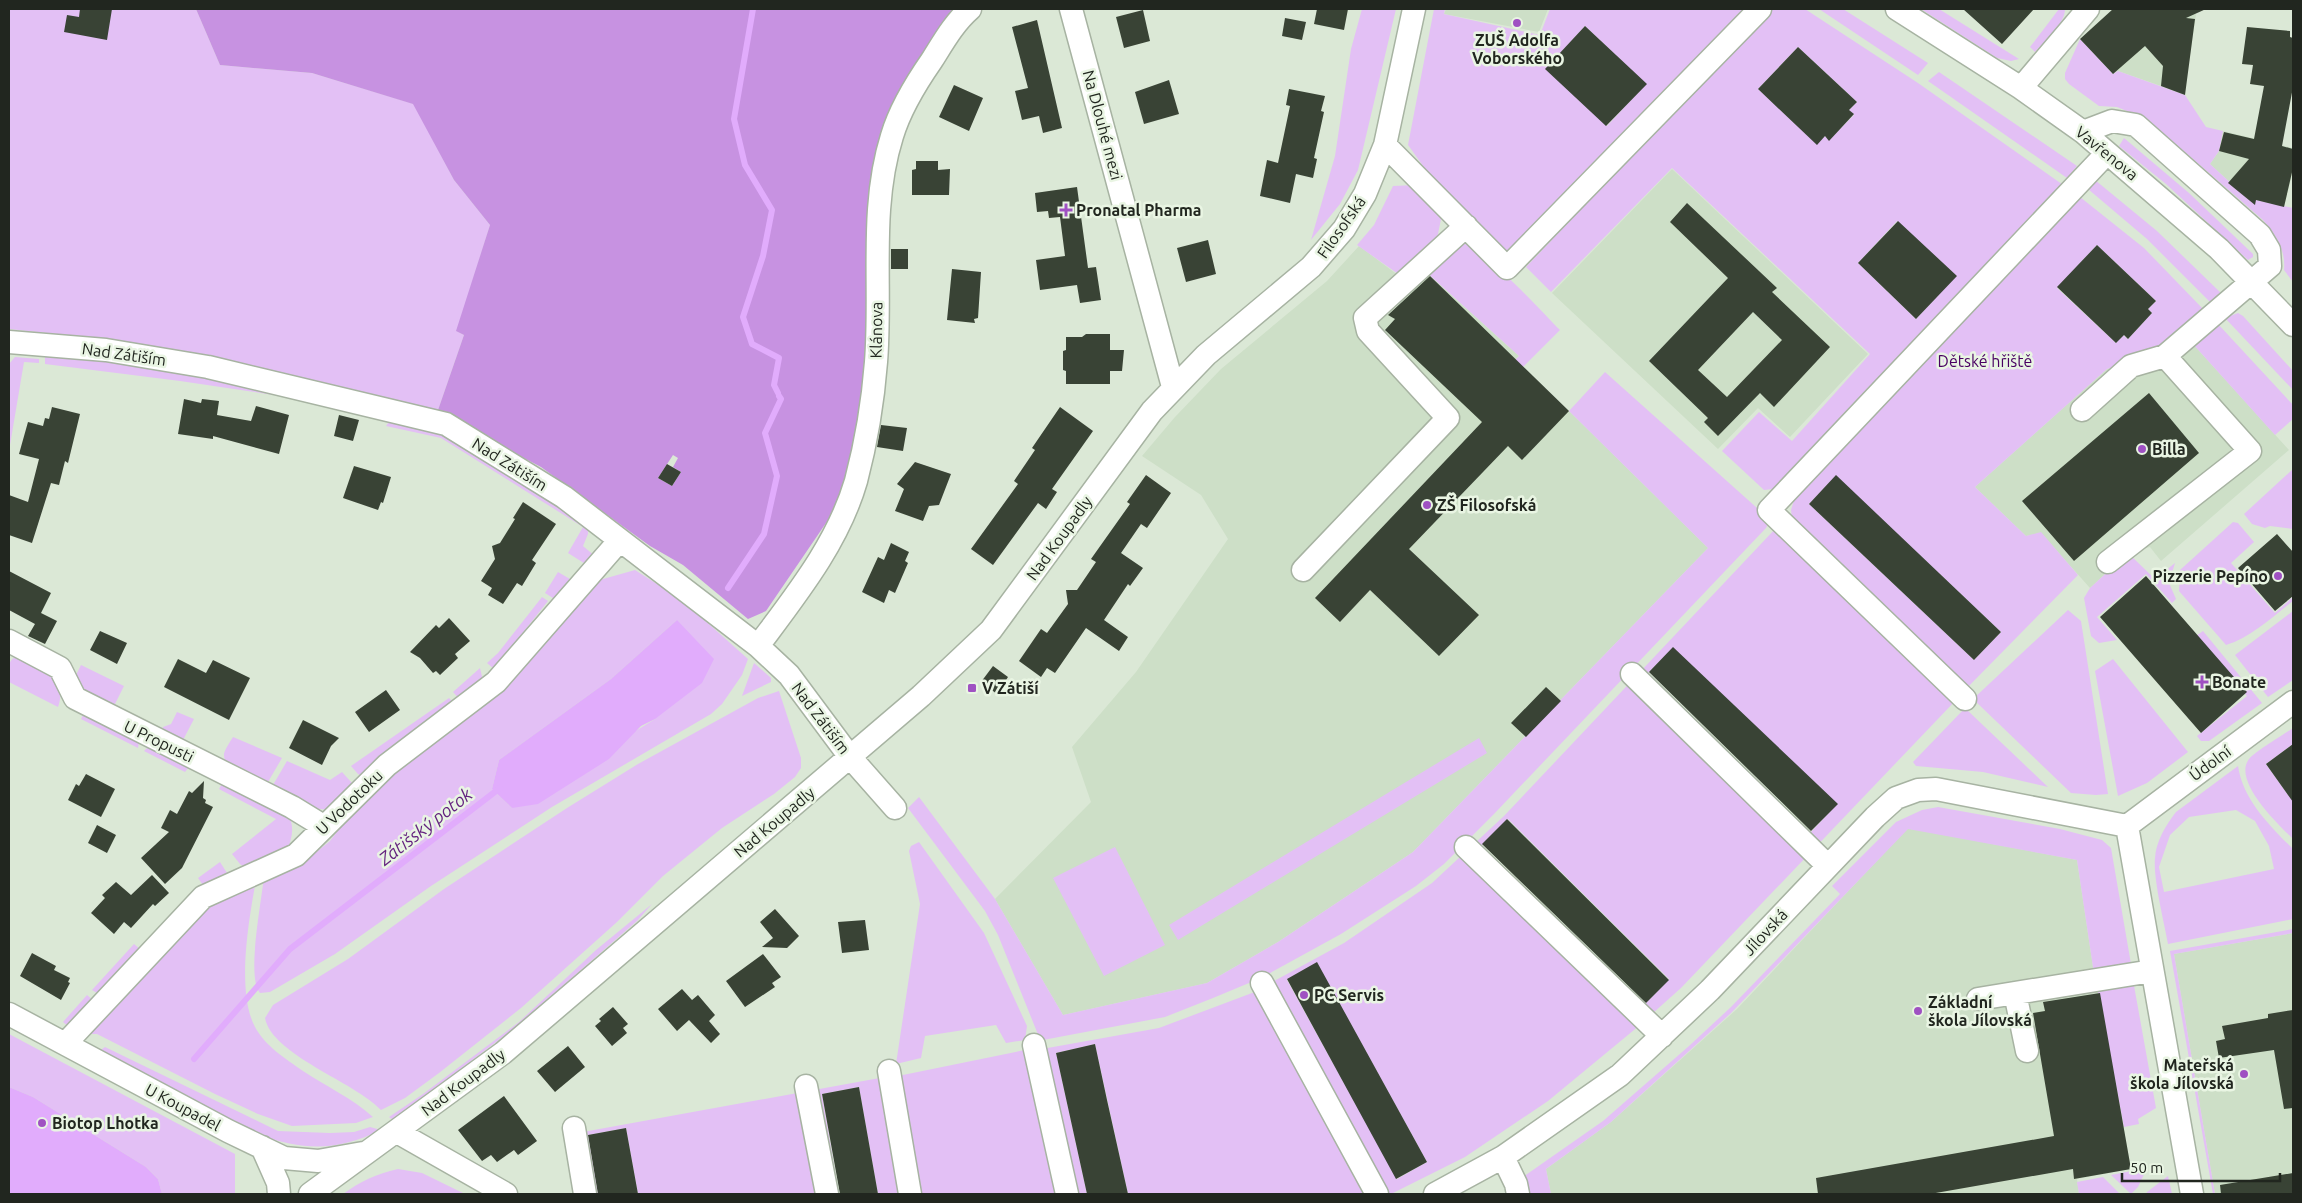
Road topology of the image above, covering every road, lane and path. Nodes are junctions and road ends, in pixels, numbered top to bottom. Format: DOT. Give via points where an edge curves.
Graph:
graph roads {
  1 [pos="970,9"];
  2 [pos="1071,9"];
  3 [pos="1414,9"];
  4 [pos="1760,9"];
  5 [pos="1898,9"];
  6 [pos="2088,9"];
  7 [pos="2021,88"];
  8 [pos="2083,132"];
  9 [pos="1385,145"];
  10 [pos="2107,153"];
  11 [pos="1466,226"];
  12 [pos="2252,282"];
  13 [pos="2293,325"];
  14 [pos="9,342"];
  15 [pos="2165,356"];
  16 [pos="1173,387"];
  17 [pos="2082,410"];
  18 [pos="620,540"];
  19 [pos="2108,562"];
  20 [pos="1303,570"];
  21 [pos="9,641"];
  22 [pos="758,646"];
  23 [pos="1632,674"];
  24 [pos="1964,699"];
  25 [pos="2293,702"];
  26 [pos="850,757"];
  27 [pos="895,808"];
  28 [pos="324,826"];
  29 [pos="2127,826"];
  30 [pos="1466,847"];
  31 [pos="1828,866"];
  32 [pos="2152,971"];
  33 [pos="1262,983"];
  34 [pos="2015,993"];
  35 [pos="1978,999"];
  36 [pos="9,1014"];
  37 [pos="1662,1036"];
  38 [pos="66,1044"];
  39 [pos="1034,1045"];
  40 [pos="2027,1051"];
  41 [pos="890,1071"];
  42 [pos="806,1086"];
  43 [pos="574,1128"];
  44 [pos="397,1132"];
  45 [pos="262,1148"];
  46 [pos="369,1152"];
  47 [pos="1504,1157"];
  48 [pos="279,1194"];
  49 [pos="310,1194"];
  50 [pos="506,1194"];
  51 [pos="584,1194"];
  52 [pos="827,1194"];
  53 [pos="910,1194"];
  54 [pos="1067,1194"];
  55 [pos="1377,1194"];
  56 [pos="1435,1194"];
  57 [pos="1518,1194"];
  58 [pos="2192,1194"];
  1 -- 22 [label="street, Klánova" via="957,21 912,90 892,136 880,188 876,362 867,429 855,482 834,536 805,583"];
  2 -- 16 [label="street, Na Dlouhé mezi"];
  3 -- 9 [label="street, Filosofská"];
  4 -- 11 [label="street" via="1507,268"];
  5 -- 7 [label="street, Vavřenova"];
  6 -- 7 [label="street"];
  7 -- 8 [label="street, Vavřenova"];
  8 -- 10 [label="street, Vavřenova"];
  8 -- 12 [label="street" via="2112,121 2136,125 2260,235 2269,250 2270,266"];
  9 -- 11 [label="street"];
  9 -- 16 [label="street, Filosofská" via="1365,194 1330,248 1292,285 1206,355"];
  10 -- 12 [label="street, Vavřenova" via="2198,230"];
  10 -- 24 [label="street" via="1769,510"];
  11 -- 20 [label="street" via="1365,318 1368,332 1448,418"];
  12 -- 13 [label="street, Vavřenova"];
  12 -- 15 [label="street"];
  14 -- 18 [label="street, Nad Zátiším" via="106,350 208,368 446,424 564,497"];
  15 -- 17 [label="street" via="2131,366"];
  15 -- 19 [label="street" via="2250,452"];
  16 -- 26 [label="street, Nad Koupadly" via="991,630"];
  18 -- 22 [label="street, Nad Zátiším"];
  18 -- 28 [label="street, U Vodotoku" via="496,682 387,765"];
  21 -- 28 [label="street, U Propusti" via="60,668 75,698"];
  22 -- 26 [label="street, Nad Zátiším" via="789,675"];
  23 -- 31 [label="street"];
  25 -- 29 [label="street, Údolní"];
  26 -- 27 [label="street, Nad Zátiším"];
  26 -- 44 [label="street, Nad Koupadly" via="503,1053"];
  28 -- 38 [label="street, U Vodotoku" via="296,855 203,897"];
  29 -- 31 [label="street, Jílovská" via="1989,798 1936,789 1918,790 1896,798"];
  29 -- 32 [label="street"];
  30 -- 37 [label="street"];
  31 -- 37 [label="street, Jílovská"];
  32 -- 34 [label="street"];
  32 -- 58 [label="street"];
  33 -- 55 [label="street"];
  34 -- 35 [label="street"];
  34 -- 40 [label="street"];
  36 -- 38 [label="street, U Koupadel"];
  37 -- 47 [label="street, Jílovská" via="1620,1075"];
  38 -- 45 [label="street, U Koupadel"];
  39 -- 54 [label="street"];
  41 -- 53 [label="street"];
  42 -- 52 [label="street"];
  43 -- 51 [label="street"];
  44 -- 46 [label="street, Nad Koupadly"];
  44 -- 50 [label="street"];
  45 -- 46 [label="street, U Koupadel" via="284,1158 318,1161"];
  45 -- 48 [label="street" via="278,1183"];
  46 -- 49 [label="street, Nad Koupadly"];
  47 -- 56 [label="street, Jílovská"];
  47 -- 57 [label="street"];
}
